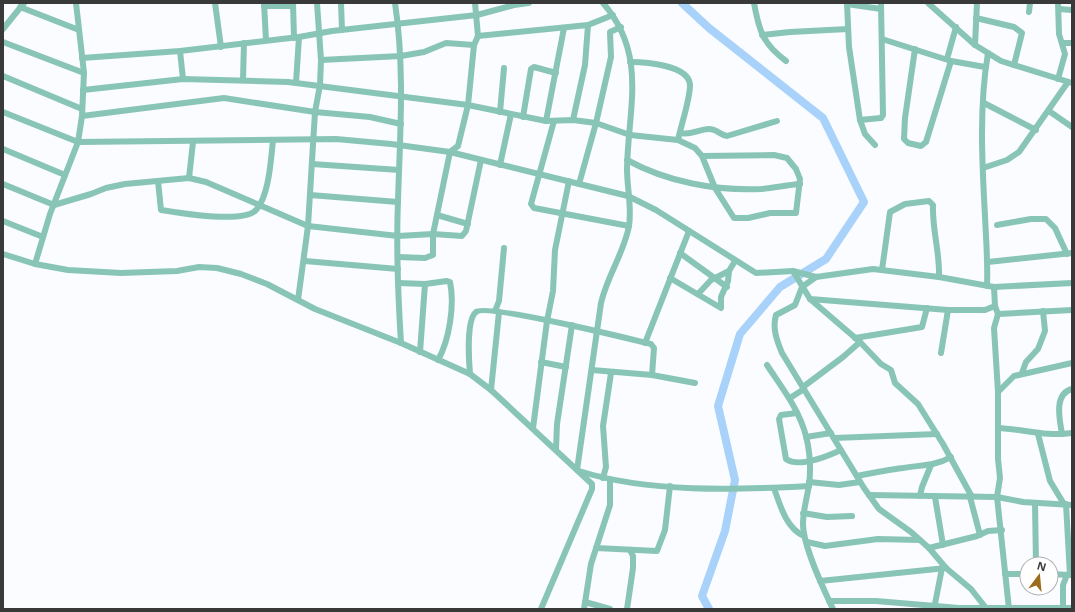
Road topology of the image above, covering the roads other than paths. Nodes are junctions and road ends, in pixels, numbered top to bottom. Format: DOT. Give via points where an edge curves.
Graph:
graph roads {
  1 [pos="76,3"];
  2 [pos="215,3"];
  3 [pos="317,3"];
  4 [pos="341,3"];
  5 [pos="395,3"];
  6 [pos="474,3"];
  7 [pos="529,3"];
  8 [pos="603,3"];
  9 [pos="754,3"];
  10 [pos="928,3"];
  11 [pos="977,3"];
  12 [pos="1030,3"];
  13 [pos="293,4"];
  14 [pos="847,4"];
  15 [pos="22,5"];
  16 [pos="264,5"];
  17 [pos="881,6"];
  18 [pos="1058,6"];
  19 [pos="1072,10"];
  20 [pos="1029,12"];
  21 [pos="613,15"];
  22 [pos="477,16"];
  23 [pos="976,18"];
  24 [pos="398,25"];
  25 [pos="588,25"];
  26 [pos="621,27"];
  27 [pos="956,27"];
  28 [pos="564,28"];
  29 [pos="3,29"];
  30 [pos="848,29"];
  31 [pos="79,30"];
  32 [pos="342,30"];
  33 [pos="320,33"];
  34 [pos="762,35"];
  35 [pos="478,36"];
  36 [pos="296,37"];
  37 [pos="882,39"];
  38 [pos="266,40"];
  39 [pos="3,42"];
  40 [pos="1062,42"];
  41 [pos="244,43"];
  42 [pos="1072,43"];
  43 [pos="975,44"];
  44 [pos="474,45"];
  45 [pos="221,47"];
  46 [pos="916,49"];
  47 [pos="180,51"];
  48 [pos="988,53"];
  49 [pos="401,56"];
  50 [pos="82,58"];
  51 [pos="322,60"];
  52 [pos="949,60"];
  53 [pos="786,61"];
  54 [pos="630,62"];
  55 [pos="1014,66"];
  56 [pos="985,67"];
  57 [pos="504,68"];
  58 [pos="84,73"];
  59 [pos="556,73"];
  60 [pos="3,76"];
  61 [pos="183,79"];
  62 [pos="1058,79"];
  63 [pos="243,80"];
  64 [pos="296,83"];
  65 [pos="1070,83"];
  66 [pos="320,85"];
  67 [pos="83,90"];
  68 [pos="401,96"];
  69 [pos="984,103"];
  70 [pos="468,105"];
  71 [pos="82,109"];
  72 [pos="1049,111"];
  73 [pos="3,112"];
  74 [pos="315,112"];
  75 [pos="500,112"];
  76 [pos="511,114"];
  77 [pos="82,116"];
  78 [pos="522,117"];
  79 [pos="573,120"];
  80 [pos="860,120"];
  81 [pos="546,121"];
  82 [pos="554,121"];
  83 [pos="777,122"];
  84 [pos="596,123"];
  85 [pos="400,124"];
  86 [pos="1072,127"];
  87 [pos="1036,130"];
  88 [pos="680,133"];
  89 [pos="630,135"];
  90 [pos="314,139"];
  91 [pos="273,140"];
  92 [pos="678,140"];
  93 [pos="78,142"];
  94 [pos="193,142"];
  95 [pos="399,145"];
  96 [pos="458,146"];
  97 [pos="875,146"];
  98 [pos="3,149"];
  99 [pos="450,152"];
  100 [pos="465,155"];
  101 [pos="702,156"];
  102 [pos="481,160"];
  103 [pos="627,160"];
  104 [pos="312,164"];
  105 [pos="500,165"];
  106 [pos="983,168"];
  107 [pos="399,170"];
  108 [pos="66,175"];
  109 [pos="539,175"];
  110 [pos="190,178"];
  111 [pos="158,181"];
  112 [pos="569,181"];
  113 [pos="3,184"];
  114 [pos="579,184"];
  115 [pos="800,184"];
  116 [pos="716,188"];
  117 [pos="310,195"];
  118 [pos="628,196"];
  119 [pos="398,202"];
  120 [pos="54,204"];
  121 [pos="259,206"];
  122 [pos="563,213"];
  123 [pos="437,215"];
  124 [pos="3,221"];
  125 [pos="468,224"];
  126 [pos="997,225"];
  127 [pos="308,226"];
  128 [pos="629,226"];
  129 [pos="689,231"];
  130 [pos="433,234"];
  131 [pos="398,236"];
  132 [pos="43,237"];
  133 [pos="504,248"];
  134 [pos="680,253"];
  135 [pos="1069,253"];
  136 [pos="3,254"];
  137 [pos="398,257"];
  138 [pos="305,261"];
  139 [pos="735,261"];
  140 [pos="988,262"];
  141 [pos="35,264"];
  142 [pos="398,269"];
  143 [pos="882,270"];
  144 [pos="729,271"];
  145 [pos="793,271"];
  146 [pos="816,277"];
  147 [pos="939,277"];
  148 [pos="670,278"];
  149 [pos="716,278"];
  150 [pos="398,283"];
  151 [pos="1072,283"];
  152 [pos="425,284"];
  153 [pos="987,286"];
  154 [pos="727,287"];
  155 [pos="802,287"];
  156 [pos="994,287"];
  157 [pos="698,294"];
  158 [pos="810,299"];
  159 [pos="298,300"];
  160 [pos="499,301"];
  161 [pos="995,306"];
  162 [pos="927,308"];
  163 [pos="948,310"];
  164 [pos="1072,310"];
  165 [pos="497,311"];
  166 [pos="1043,311"];
  167 [pos="509,313"];
  168 [pos="998,314"];
  169 [pos="547,321"];
  170 [pos="572,325"];
  171 [pos="596,331"];
  172 [pos="858,340"];
  173 [pos="401,343"];
  174 [pos="645,343"];
  175 [pos="420,352"];
  176 [pos="941,353"];
  177 [pos="438,360"];
  178 [pos="541,362"];
  179 [pos="1072,363"];
  180 [pos="767,365"];
  181 [pos="566,367"];
  182 [pos="592,370"];
  183 [pos="611,372"];
  184 [pos="1022,373"];
  185 [pos="470,374"];
  186 [pos="652,375"];
  187 [pos="695,383"];
  188 [pos="804,388"];
  189 [pos="1072,389"];
  190 [pos="491,390"];
  191 [pos="998,392"];
  192 [pos="790,398"];
  193 [pos="797,412"];
  194 [pos="533,428"];
  195 [pos="998,428"];
  196 [pos="1072,432"];
  197 [pos="937,434"];
  198 [pos="1038,434"];
  199 [pos="1062,434"];
  200 [pos="833,436"];
  201 [pos="806,437"];
  202 [pos="556,448"];
  203 [pos="841,450"];
  204 [pos="950,457"];
  205 [pos="810,461"];
  206 [pos="931,465"];
  207 [pos="577,470"];
  208 [pos="603,478"];
  209 [pos="859,479"];
  210 [pos="610,480"];
  211 [pos="809,484"];
  212 [pos="670,486"];
  213 [pos="774,488"];
  214 [pos="869,495"];
  215 [pos="920,496"];
  216 [pos="935,497"];
  217 [pos="971,497"];
  218 [pos="997,497"];
  219 [pos="1035,503"];
  220 [pos="1067,504"];
  221 [pos="803,513"];
  222 [pos="852,516"];
  223 [pos="1002,530"];
  224 [pos="980,535"];
  225 [pos="806,539"];
  226 [pos="920,540"];
  227 [pos="943,545"];
  228 [pos="596,548"];
  229 [pos="929,548"];
  230 [pos="632,553"];
  231 [pos="1036,556"];
  232 [pos="944,568"];
  233 [pos="1005,574"];
  234 [pos="1019,574"];
  235 [pos="1059,574"];
  236 [pos="1070,575"];
  237 [pos="820,581"];
  238 [pos="829,601"];
  239 [pos="585,602"];
  240 [pos="628,608"];
  241 [pos="934,608"];
  242 [pos="986,608"];
  243 [pos="1009,608"];
  244 [pos="1063,608"];
  245 [pos="1072,608"];
  246 [pos="541,609"];
  247 [pos="584,609"];
  248 [pos="610,609"];
  249 [pos="833,609"];
  1 -- 31 [label="street"];
  2 -- 45 [label="street"];
  3 -- 33 [label="street"];
  4 -- 32 [label="street"];
  5 -- 24 [label="street"];
  6 -- 22 [label="street"];
  7 -- 22 [label="street"];
  8 -- 21 [label="street"];
  9 -- 34 [label="street"];
  10 -- 27 [label="street"];
  11 -- 23 [label="street"];
  12 -- 20 [label="street"];
  13 -- 16 [label="street"];
  13 -- 36 [label="street"];
  14 -- 17 [label="street"];
  14 -- 30 [label="street"];
  15 -- 29 [label="street"];
  15 -- 31 [label="street"];
  16 -- 38 [label="street"];
  17 -- 37 [label="street"];
  18 -- 19 [label="street"];
  18 -- 40 [label="street" via="1059,34"];
  21 -- 25 [label="street"];
  21 -- 26 [label="street"];
  22 -- 24 [label="street"];
  22 -- 35 [label="street"];
  23 -- 43 [label="street"];
  23 -- 55 [label="street" via="1014,26 1022,33"];
  24 -- 32 [label="street"];
  24 -- 49 [label="street"];
  25 -- 28 [label="street"];
  25 -- 79 [label="street" via="585,65"];
  26 -- 54 [label="street"];
  26 -- 84 [label="street" via="610,32 611,57"];
  27 -- 43 [label="street"];
  27 -- 52 [label="street"];
  28 -- 35 [label="street"];
  28 -- 59 [label="street"];
  30 -- 34 [label="street"];
  30 -- 80 [label="street"];
  31 -- 50 [label="street"];
  32 -- 33 [label="street"];
  33 -- 36 [label="street"];
  33 -- 51 [label="street"];
  34 -- 53 [label="street" via="768,46"];
  35 -- 44 [label="street"];
  36 -- 38 [label="street"];
  36 -- 64 [label="street"];
  37 -- 46 [label="street"];
  37 -- 80 [label="street" via="883,115 881,118"];
  38 -- 41 [label="street"];
  39 -- 58 [label="street"];
  40 -- 42 [label="street"];
  40 -- 62 [label="street" via="1065,60"];
  41 -- 45 [label="street"];
  41 -- 63 [label="street"];
  43 -- 48 [label="street"];
  44 -- 49 [label="street" via="446,43 424,52"];
  44 -- 70 [label="street"];
  45 -- 47 [label="street"];
  46 -- 52 [label="street"];
  46 -- 52 [label="street" via="905,118 904,139 908,143 921,146 926,142"];
  47 -- 50 [label="street"];
  47 -- 61 [label="street"];
  48 -- 55 [label="street"];
  48 -- 56 [label="street"];
  49 -- 51 [label="street"];
  49 -- 68 [label="street"];
  50 -- 58 [label="street"];
  51 -- 66 [label="street"];
  52 -- 56 [label="street"];
  54 -- 88 [label="street" via="666,66 688,80 689,88"];
  54 -- 89 [label="street" via="633,97"];
  55 -- 62 [label="street"];
  56 -- 69 [label="street"];
  57 -- 75 [label="street"];
  58 -- 67 [label="street"];
  59 -- 78 [label="street" via="532,68"];
  59 -- 81 [label="street"];
  60 -- 71 [label="street"];
  61 -- 63 [label="street"];
  61 -- 67 [label="street"];
  62 -- 65 [label="street"];
  63 -- 64 [label="street"];
  64 -- 66 [label="street"];
  65 -- 72 [label="street"];
  66 -- 68 [label="street"];
  66 -- 74 [label="street"];
  67 -- 71 [label="street"];
  68 -- 70 [label="street"];
  68 -- 85 [label="street"];
  69 -- 87 [label="street"];
  69 -- 106 [label="street"];
  70 -- 75 [label="street"];
  70 -- 96 [label="street"];
  71 -- 77 [label="street"];
  72 -- 86 [label="street"];
  72 -- 87 [label="street"];
  73 -- 93 [label="street"];
  74 -- 77 [label="street" via="224,98"];
  74 -- 85 [label="street"];
  74 -- 90 [label="street"];
  75 -- 76 [label="street"];
  76 -- 78 [label="street"];
  76 -- 105 [label="street"];
  77 -- 93 [label="street"];
  78 -- 81 [label="street"];
  79 -- 82 [label="street"];
  79 -- 84 [label="street"];
  80 -- 97 [label="street" via="865,134"];
  81 -- 82 [label="street"];
  82 -- 109 [label="street"];
  83 -- 88 [label="street" via="727,136 707,129 687,134"];
  84 -- 89 [label="street"];
  84 -- 114 [label="street"];
  85 -- 95 [label="street"];
  87 -- 106 [label="street" via="1019,152 1006,160"];
  88 -- 92 [label="street"];
  89 -- 92 [label="street"];
  89 -- 103 [label="street"];
  90 -- 91 [label="street"];
  90 -- 95 [label="street"];
  90 -- 104 [label="street"];
  91 -- 94 [label="street"];
  91 -- 121 [label="street" via="266,187"];
  92 -- 101 [label="street" via="695,148"];
  93 -- 94 [label="street"];
  93 -- 108 [label="street"];
  94 -- 110 [label="street"];
  95 -- 99 [label="street"];
  95 -- 107 [label="street"];
  96 -- 99 [label="street"];
  96 -- 100 [label="street"];
  98 -- 108 [label="street"];
  99 -- 100 [label="street"];
  99 -- 123 [label="street"];
  100 -- 102 [label="street"];
  101 -- 115 [label="street" via="782,156 792,162 799,175"];
  101 -- 116 [label="street"];
  102 -- 105 [label="street"];
  102 -- 125 [label="street"];
  103 -- 116 [label="street" via="658,174"];
  103 -- 118 [label="street"];
  104 -- 107 [label="street"];
  104 -- 117 [label="street"];
  105 -- 109 [label="street"];
  106 -- 140 [label="street"];
  107 -- 119 [label="street"];
  108 -- 120 [label="street"];
  109 -- 112 [label="street"];
  109 -- 122 [label="street" via="531,204 534,208"];
  110 -- 111 [label="street"];
  110 -- 121 [label="street" via="206,182"];
  111 -- 120 [label="street" via="106,188"];
  111 -- 121 [label="street" via="161,210 236,216 249,215"];
  112 -- 114 [label="street"];
  112 -- 122 [label="street"];
  113 -- 120 [label="street"];
  114 -- 118 [label="street"];
  115 -- 116 [label="street" via="762,189"];
  115 -- 116 [label="street" via="796,213 770,213 737,219 730,215"];
  117 -- 119 [label="street"];
  117 -- 127 [label="street"];
  118 -- 128 [label="street"];
  118 -- 129 [label="street"];
  119 -- 131 [label="street"];
  120 -- 132 [label="street"];
  121 -- 127 [label="street"];
  122 -- 128 [label="street"];
  122 -- 169 [label="street" via="555,250 553,291"];
  123 -- 125 [label="street"];
  123 -- 130 [label="street"];
  124 -- 132 [label="street"];
  125 -- 130 [label="street" via="462,236"];
  126 -- 135 [label="street" via="1046,219 1055,228"];
  127 -- 131 [label="street"];
  127 -- 138 [label="street"];
  128 -- 171 [label="street" via="604,290"];
  129 -- 134 [label="street"];
  129 -- 139 [label="street"];
  130 -- 131 [label="street"];
  130 -- 137 [label="street" via="433,251 430,257"];
  131 -- 137 [label="street"];
  132 -- 141 [label="street"];
  133 -- 160 [label="street"];
  134 -- 148 [label="street"];
  134 -- 149 [label="street"];
  135 -- 140 [label="street"];
  136 -- 141 [label="street"];
  137 -- 142 [label="street"];
  138 -- 142 [label="street"];
  138 -- 159 [label="street"];
  139 -- 144 [label="street"];
  139 -- 145 [label="street" via="756,272"];
  140 -- 153 [label="street"];
  141 -- 159 [label="street" via="68,270 121,273 217,268 267,284"];
  142 -- 150 [label="street"];
  143 -- 146 [label="street"];
  143 -- 147 [label="street"];
  143 -- 147 [label="street" via="890,212 905,204 929,201 933,205 940,255"];
  144 -- 149 [label="street"];
  144 -- 154 [label="street"];
  145 -- 146 [label="street"];
  145 -- 155 [label="street"];
  146 -- 155 [label="street"];
  147 -- 153 [label="street"];
  148 -- 157 [label="street"];
  148 -- 174 [label="street"];
  149 -- 154 [label="street"];
  149 -- 157 [label="street" via="707,283"];
  150 -- 152 [label="street"];
  150 -- 173 [label="street"];
  151 -- 156 [label="street"];
  152 -- 175 [label="street"];
  152 -- 177 [label="street" via="447,281 450,285 449,330 444,350"];
  153 -- 156 [label="street"];
  154 -- 157 [label="street" via="721,298 721,308"];
  155 -- 158 [label="street"];
  155 -- 188 [label="street" via="795,305 779,312 774,320 775,335 782,353"];
  156 -- 161 [label="street"];
  158 -- 162 [label="street"];
  158 -- 172 [label="street"];
  159 -- 173 [label="street"];
  160 -- 165 [label="street"];
  160 -- 167 [label="street"];
  161 -- 163 [label="street" via="985,310"];
  161 -- 168 [label="street"];
  162 -- 163 [label="street"];
  162 -- 172 [label="street" via="922,327"];
  163 -- 176 [label="street"];
  164 -- 166 [label="street"];
  165 -- 167 [label="street"];
  165 -- 185 [label="street" via="480,310 472,317"];
  165 -- 190 [label="street"];
  166 -- 168 [label="street"];
  166 -- 184 [label="street" via="1045,332 1038,349 1026,362"];
  167 -- 169 [label="street"];
  168 -- 191 [label="street" via="994,328"];
  169 -- 170 [label="street"];
  169 -- 178 [label="street"];
  170 -- 171 [label="street"];
  170 -- 181 [label="street"];
  171 -- 174 [label="street"];
  171 -- 182 [label="street"];
  172 -- 188 [label="street" via="843,358"];
  172 -- 197 [label="street" via="881,364 891,370 893,380 918,404"];
  173 -- 175 [label="street"];
  174 -- 186 [label="street" via="654,346"];
  175 -- 177 [label="street"];
  177 -- 185 [label="street"];
  178 -- 181 [label="street"];
  178 -- 194 [label="street"];
  179 -- 184 [label="street"];
  180 -- 192 [label="street"];
  181 -- 202 [label="street"];
  182 -- 183 [label="street"];
  182 -- 207 [label="street"];
  183 -- 186 [label="street"];
  183 -- 208 [label="street" via="603,426 606,471"];
  184 -- 191 [label="street" via="1012,377"];
  185 -- 190 [label="street"];
  186 -- 187 [label="street"];
  188 -- 192 [label="street"];
  188 -- 200 [label="street"];
  189 -- 199 [label="street" via="1067,391 1060,402 1058,412"];
  190 -- 194 [label="street"];
  191 -- 195 [label="street"];
  192 -- 193 [label="street"];
  193 -- 201 [label="street"];
  193 -- 205 [label="street" via="781,415 779,418 784,457 793,462"];
  194 -- 202 [label="street"];
  195 -- 198 [label="street" via="1016,428"];
  195 -- 218 [label="street" via="1000,478"];
  196 -- 199 [label="street"];
  197 -- 200 [label="street"];
  197 -- 204 [label="street"];
  198 -- 199 [label="street"];
  198 -- 220 [label="street" via="1050,481"];
  200 -- 201 [label="street"];
  200 -- 203 [label="street"];
  201 -- 205 [label="street"];
  202 -- 207 [label="street"];
  203 -- 205 [label="street"];
  203 -- 209 [label="street"];
  204 -- 206 [label="street"];
  204 -- 217 [label="street"];
  205 -- 211 [label="street"];
  206 -- 209 [label="street" via="882,471"];
  206 -- 215 [label="street"];
  207 -- 208 [label="street"];
  207 -- 246 [label="street" via="592,484 592,489"];
  208 -- 210 [label="street"];
  209 -- 211 [label="street" via="839,485"];
  209 -- 214 [label="street"];
  210 -- 212 [label="street"];
  210 -- 228 [label="street" via="610,505"];
  211 -- 213 [label="street"];
  211 -- 221 [label="street"];
  212 -- 213 [label="street" via="713,489"];
  212 -- 230 [label="street" via="665,530 658,550"];
  213 -- 225 [label="street" via="786,518 795,531"];
  214 -- 215 [label="street"];
  214 -- 226 [label="street" via="879,509"];
  215 -- 216 [label="street"];
  216 -- 217 [label="street"];
  216 -- 227 [label="street"];
  217 -- 218 [label="street"];
  217 -- 224 [label="street"];
  218 -- 219 [label="street"];
  218 -- 223 [label="street"];
  219 -- 220 [label="street"];
  219 -- 231 [label="street"];
  220 -- 236 [label="street"];
  221 -- 222 [label="street" via="827,517"];
  221 -- 225 [label="street"];
  223 -- 224 [label="street"];
  223 -- 233 [label="street"];
  224 -- 227 [label="street"];
  225 -- 226 [label="street" via="825,546 878,539"];
  225 -- 237 [label="street"];
  226 -- 229 [label="street"];
  227 -- 229 [label="street"];
  228 -- 230 [label="street"];
  228 -- 239 [label="street"];
  229 -- 232 [label="street"];
  230 -- 240 [label="street"];
  232 -- 237 [label="street"];
  232 -- 241 [label="street"];
  232 -- 242 [label="street" via="963,581"];
  233 -- 234 [label="street"];
  233 -- 243 [label="street"];
  235 -- 236 [label="street"];
  236 -- 244 [label="street" via="1062,585"];
  237 -- 238 [label="street"];
  238 -- 241 [label="street" via="876,601"];
  238 -- 249 [label="street"];
  239 -- 247 [label="street"];
  239 -- 248 [label="street"];
  241 -- 242 [label="street"];
  242 -- 243 [label="street"];
  243 -- 244 [label="street"];
  244 -- 245 [label="street"];
}
